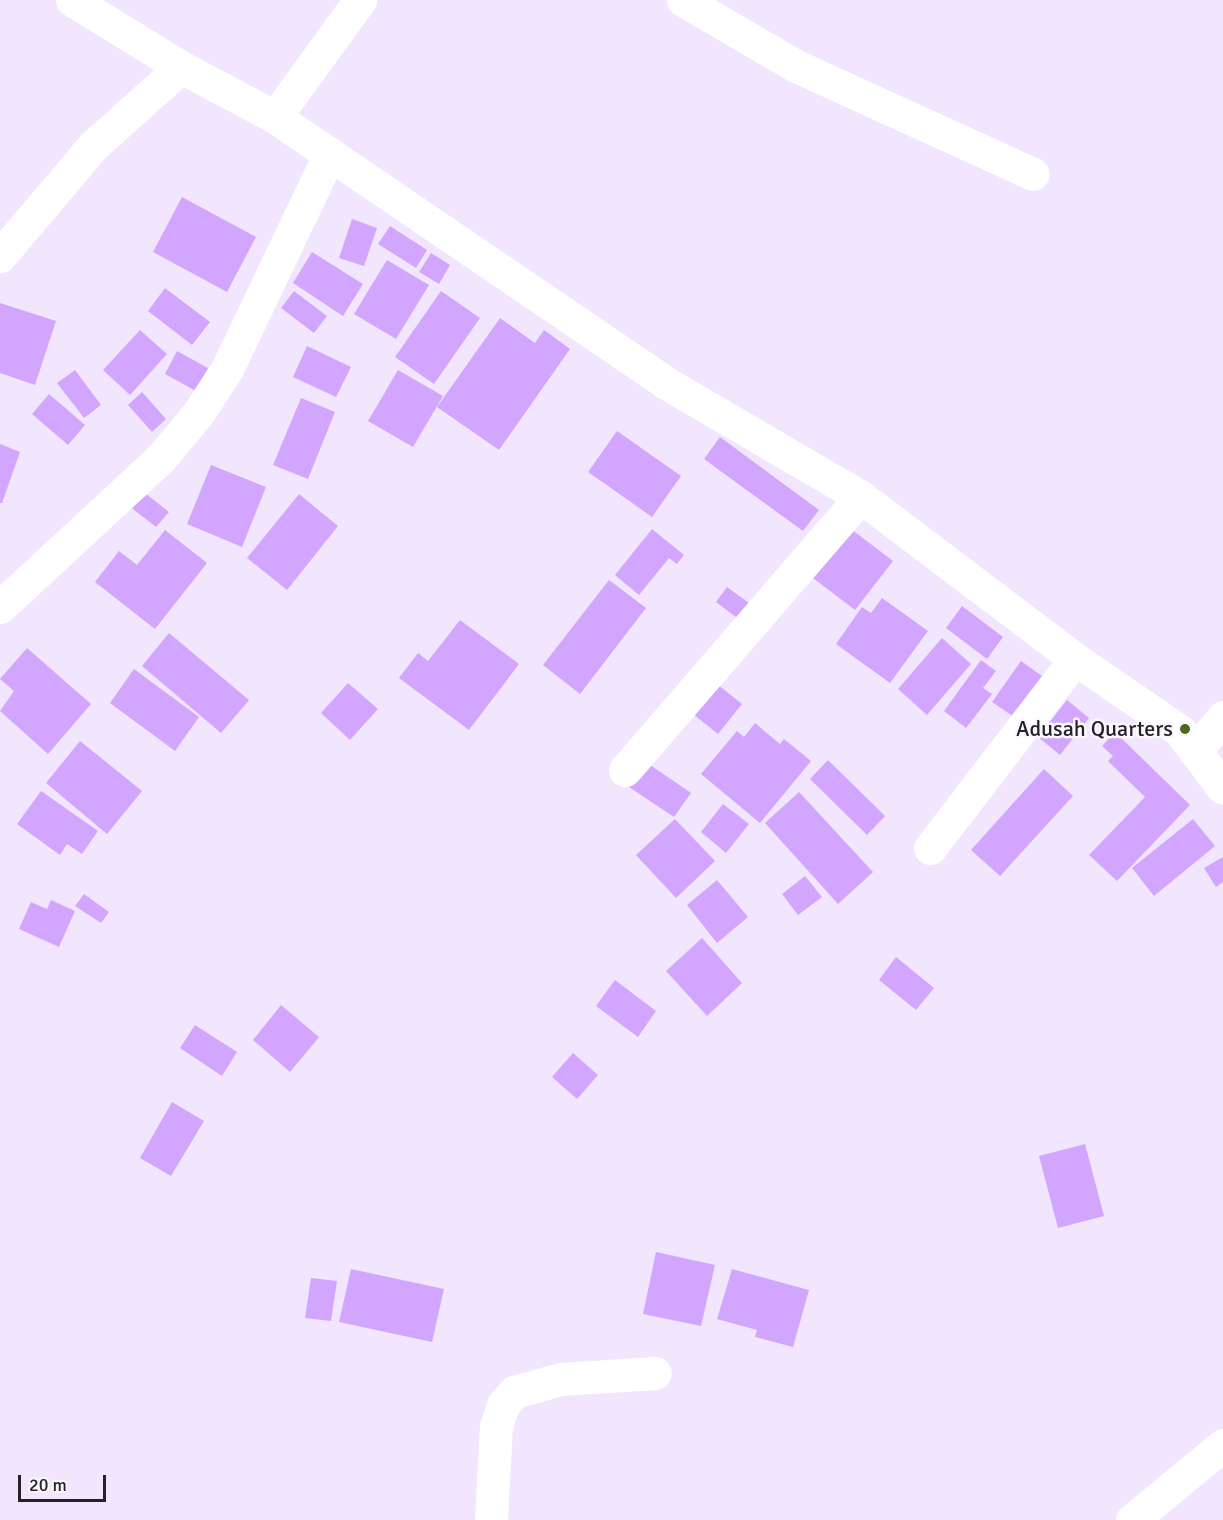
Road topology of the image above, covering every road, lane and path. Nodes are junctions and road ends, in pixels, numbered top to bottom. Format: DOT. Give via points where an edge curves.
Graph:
graph roads {
  1 [pos="72,0"];
  2 [pos="360,0"];
  3 [pos="683,0"];
  4 [pos="181,67"];
  5 [pos="275,117"];
  6 [pos="330,153"];
  7 [pos="1033,174"];
  8 [pos="0,256"];
  9 [pos="861,497"];
  10 [pos="0,607"];
  11 [pos="1075,658"];
  12 [pos="1223,717"];
  13 [pos="1195,751"];
  14 [pos="625,770"];
  15 [pos="1223,788"];
  16 [pos="930,848"];
  17 [pos="655,1373"];
  18 [pos="1220,1455"];
  19 [pos="491,1520"];
  20 [pos="1132,1520"];
  1 -- 4 [label="street"];
  2 -- 5 [label="street"];
  3 -- 7 [label="street" via="796,66"];
  4 -- 5 [label="street"];
  4 -- 8 [label="street" via="93,146"];
  5 -- 6 [label="street"];
  6 -- 9 [label="street" via="666,383"];
  6 -- 10 [label="street" via="227,369 199,412 161,458"];
  9 -- 11 [label="street"];
  9 -- 14 [label="street"];
  11 -- 13 [label="street" via="1180,731"];
  11 -- 16 [label="street"];
  12 -- 13 [label="street"];
  13 -- 15 [label="street"];
  17 -- 19 [label="street" via="561,1379 514,1392 503,1405 496,1426"];
  18 -- 20 [label="street"];
}
